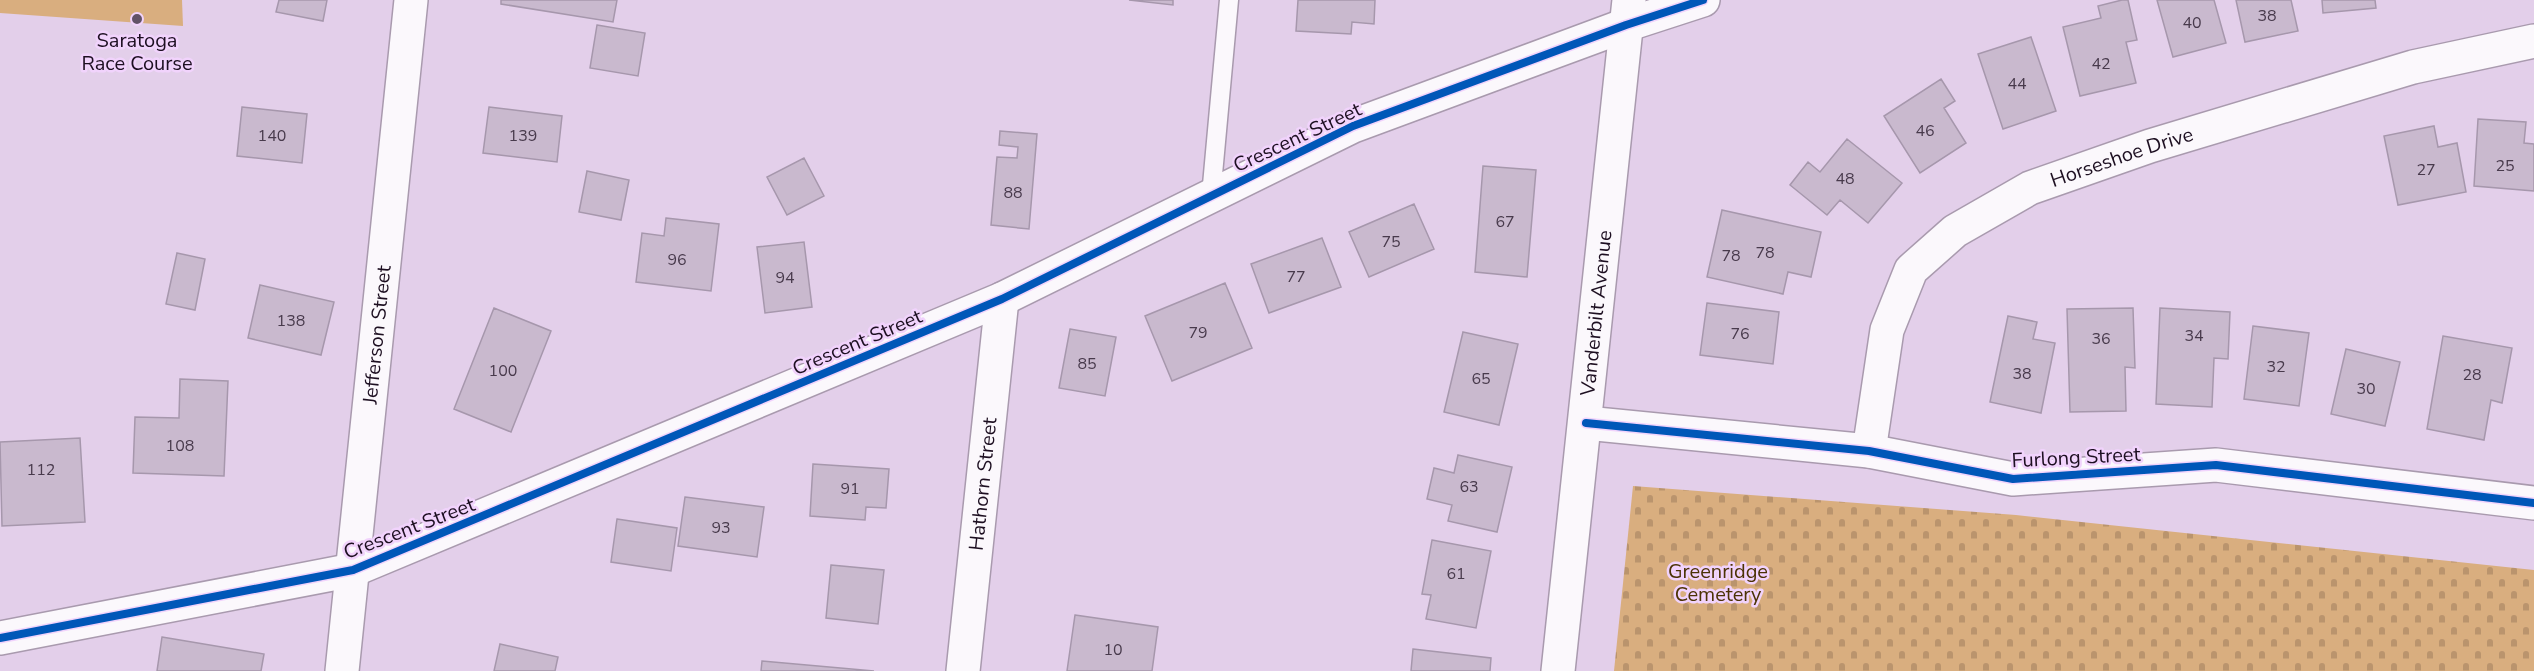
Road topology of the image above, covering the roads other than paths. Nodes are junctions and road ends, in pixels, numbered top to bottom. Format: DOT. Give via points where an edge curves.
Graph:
graph roads {
  1 [pos="411,0"];
  2 [pos="1229,0"];
  3 [pos="1703,0"];
  4 [pos="1628,13"];
  5 [pos="2534,42"];
  6 [pos="1211,196"];
  7 [pos="1002,299"];
  8 [pos="1586,423"];
  9 [pos="1869,451"];
  10 [pos="2534,503"];
  11 [pos="353,570"];
  12 [pos="0,638"];
  13 [pos="342,671"];
  14 [pos="963,671"];
  15 [pos="1558,671"];
  1 -- 11 [label="street, Jefferson Street"];
  2 -- 6 [label="lane"];
  3 -- 4 [label="street, Crescent Street"];
  4 -- 6 [label="street, Crescent Street" via="1353,126"];
  4 -- 8 [label="street, Vanderbilt Avenue"];
  5 -- 9 [label="street, Horseshoe Drive" via="2413,67 2150,146 2030,188 1955,231 1911,270 1887,330"];
  6 -- 7 [label="street, Crescent Street"];
  7 -- 11 [label="street, Crescent Street"];
  7 -- 14 [label="street, Hathorn Street"];
  8 -- 9 [label="street, Furlong Street"];
  8 -- 15 [label="street, Vanderbilt Avenue"];
  9 -- 10 [label="street, Furlong Street" via="2013,479 2216,465"];
  11 -- 12 [label="street, Crescent Street"];
  11 -- 13 [label="street, Jefferson Street"];
}
